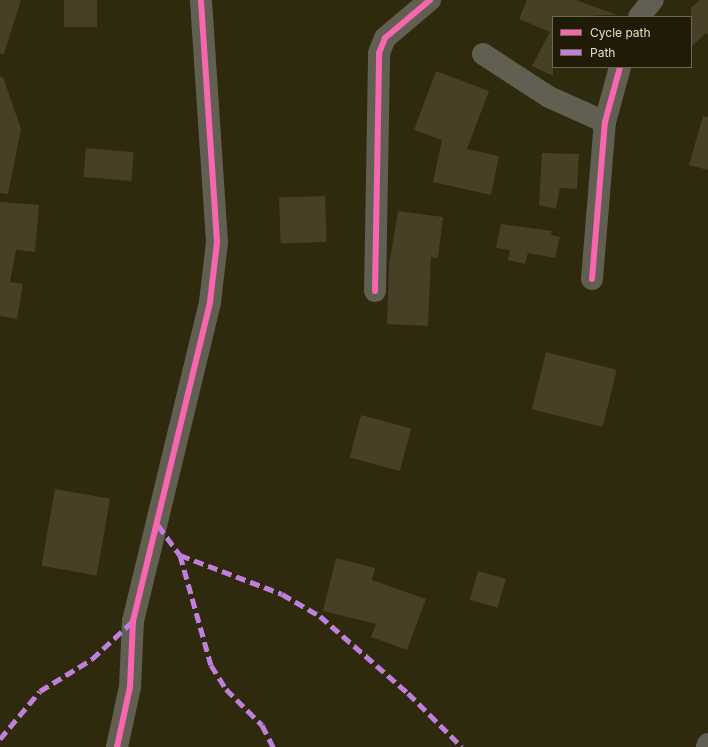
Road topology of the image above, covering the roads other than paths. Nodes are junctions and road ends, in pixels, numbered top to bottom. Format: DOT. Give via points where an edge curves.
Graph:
graph roads {
  1 [pos="202,0"];
  2 [pos="430,0"];
  3 [pos="653,0"];
  4 [pos="640,16"];
  5 [pos="483,54"];
  6 [pos="620,68"];
  7 [pos="605,122"];
  8 [pos="592,279"];
  9 [pos="375,291"];
  10 [pos="117,747"];
  1 -- 10 [label="street" via="217,242 210,302 133,621 130,687"];
  2 -- 9 [label="street" via="385,38 379,53"];
  3 -- 4 [label="street"];
  5 -- 7 [label="street" via="549,97"];
  6 -- 7 [label="street"];
  7 -- 8 [label="street"];
}
